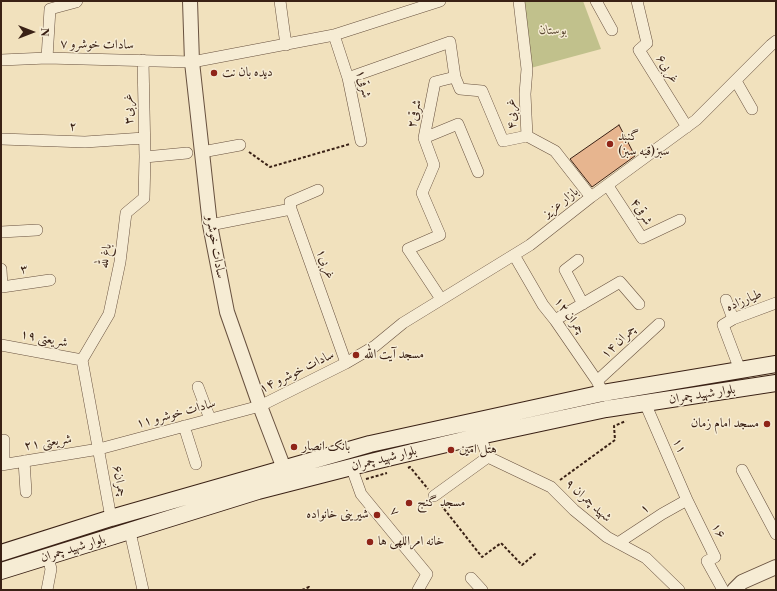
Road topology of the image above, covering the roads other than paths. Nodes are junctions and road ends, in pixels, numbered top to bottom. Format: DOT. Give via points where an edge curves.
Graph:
graph roads {
  1 [pos="77,1"];
  2 [pos="190,1"];
  3 [pos="280,1"];
  4 [pos="440,1"];
  5 [pos="519,1"];
  6 [pos="596,1"];
  7 [pos="637,1"];
  8 [pos="612,30"];
  9 [pos="334,35"];
  10 [pos="776,41"];
  11 [pos="286,45"];
  12 [pos="47,58"];
  13 [pos="1,60"];
  14 [pos="143,60"];
  15 [pos="192,62"];
  16 [pos="455,77"];
  17 [pos="348,78"];
  18 [pos="736,81"];
  19 [pos="752,109"];
  20 [pos="687,127"];
  21 [pos="527,136"];
  22 [pos="144,138"];
  23 [pos="424,138"];
  24 [pos="1,139"];
  25 [pos="361,140"];
  26 [pos="240,145"];
  27 [pos="202,152"];
  28 [pos="187,153"];
  29 [pos="145,157"];
  30 [pos="478,172"];
  31 [pos="608,186"];
  32 [pos="318,190"];
  33 [pos="591,197"];
  34 [pos="291,209"];
  35 [pos="680,220"];
  36 [pos="210,225"];
  37 [pos="37,230"];
  38 [pos="1,232"];
  39 [pos="514,255"];
  40 [pos="578,260"];
  41 [pos="1,269"];
  42 [pos="50,280"];
  43 [pos="1,287"];
  44 [pos="441,299"];
  45 [pos="726,300"];
  46 [pos="776,303"];
  47 [pos="583,304"];
  48 [pos="639,304"];
  49 [pos="733,318"];
  50 [pos="555,320"];
  51 [pos="659,324"];
  52 [pos="1,345"];
  53 [pos="82,360"];
  54 [pos="346,363"];
  55 [pos="776,364"];
  56 [pos="740,370"];
  57 [pos="776,383"];
  58 [pos="198,387"];
  59 [pos="600,387"];
  60 [pos="645,403"];
  61 [pos="260,406"];
  62 [pos="606,409"];
  63 [pos="210,419"];
  64 [pos="184,426"];
  65 [pos="480,436"];
  66 [pos="4,440"];
  67 [pos="99,448"];
  68 [pos="488,457"];
  69 [pos="24,461"];
  70 [pos="3,464"];
  71 [pos="196,464"];
  72 [pos="351,466"];
  73 [pos="742,470"];
  74 [pos="287,476"];
  75 [pos="26,492"];
  76 [pos="434,496"];
  77 [pos="687,500"];
  78 [pos="111,518"];
  79 [pos="130,532"];
  80 [pos="776,534"];
  81 [pos="618,543"];
  82 [pos="1,553"];
  83 [pos="48,557"];
  84 [pos="776,567"];
  85 [pos="1,571"];
  86 [pos="472,578"];
  87 [pos="47,590"];
  88 [pos="143,590"];
  89 [pos="418,590"];
  90 [pos="482,590"];
  91 [pos="679,590"];
  92 [pos="723,590"];
  93 [pos="734,590"];
  1 -- 12 [label="street" via="50,9"];
  2 -- 15 [label="street, سادات خوشرو"];
  3 -- 11 [label="street"];
  4 -- 9 [label="street, سادات خوشرو ۷"];
  5 -- 21 [label="street, غربی۴" via="527,69"];
  6 -- 8 [label="street"];
  7 -- 20 [label="street, غربی۶" via="647,43 639,50"];
  9 -- 11 [label="street, سادات خوشرو ۷"];
  9 -- 17 [label="street, شرقی۱"];
  10 -- 18 [label="street, بازار عزیز"];
  11 -- 15 [label="street, سادات خوشرو ۷"];
  12 -- 13 [label="street, سادات خوشرو ۷"];
  12 -- 14 [label="street, سادات خوشرو ۷"];
  14 -- 15 [label="street, سادات خوشرو ۷"];
  14 -- 22 [label="street, غربی۳"];
  15 -- 27 [label="street, سادات خوشرو"];
  16 -- 17 [label="street" via="450,42"];
  16 -- 21 [label="street" via="460,89 482,91 503,141"];
  16 -- 23 [label="street, شرقی۲" via="435,82"];
  17 -- 25 [label="street, شرقی۱"];
  18 -- 19 [label="street"];
  18 -- 20 [label="street, بازار عزیز"];
  20 -- 31 [label="street, بازار عزیز"];
  21 -- 33 [label="street, غربی۴" via="555,151"];
  22 -- 24 [label="street, ۲" via="85,142"];
  22 -- 29 [label="street, غربی۳"];
  23 -- 30 [label="street" via="458,124"];
  23 -- 44 [label="street, شرقی۲" via="434,165 422,193 440,235 408,250"];
  26 -- 27 [label="street"];
  27 -- 36 [label="street, سادات خوشرو"];
  28 -- 29 [label="street"];
  29 -- 53 [label="street, باغ لله" via="144,198 126,213 120,262 108,314"];
  31 -- 33 [label="street, بازار عزیز"];
  31 -- 35 [label="street, شرقی۴" via="642,238"];
  32 -- 34 [label="street" via="290,202"];
  33 -- 39 [label="street, بازار عزیز"];
  34 -- 36 [label="street"];
  34 -- 54 [label="street, غربی۱"];
  36 -- 61 [label="street, سادات خوشرو" via="227,312"];
  37 -- 38 [label="street"];
  39 -- 44 [label="street, بازار عزیز"];
  39 -- 50 [label="street, چمران ۱۲" via="543,305"];
  40 -- 47 [label="street" via="565,270"];
  41 -- 43 [label="street, ۳"];
  42 -- 43 [label="street, ۳"];
  44 -- 54 [label="street, بازار عزیز" via="403,323 375,346"];
  45 -- 49 [label="street"];
  46 -- 49 [label="street, طیارزاده"];
  47 -- 48 [label="street" via="620,282"];
  47 -- 50 [label="street"];
  49 -- 56 [label="street, طیارزاده" via="723,325"];
  50 -- 59 [label="street, چمران ۱۲"];
  51 -- 59 [label="street, چمران ۱۴"];
  52 -- 53 [label="street, شریعتی ۱۹"];
  53 -- 67 [label="street"];
  54 -- 61 [label="street, سادات خوشرو ۱۴"];
  55 -- 56 [label="main road, بلوار شهید چمران"];
  56 -- 59 [label="main road, بلوار شهید چمران"];
  57 -- 60 [label="main road, بلوار شهید چمران"];
  58 -- 63 [label="street"];
  59 -- 62 [label="main road"];
  59 -- 74 [label="main road, بلوار شهید چمران" via="370,444"];
  60 -- 62 [label="main road, بلوار شهید چمران"];
  60 -- 77 [label="street, ۱۱"];
  61 -- 63 [label="street, سادات خوشرو ۱۱"];
  61 -- 74 [label="street, سادات خوشرو"];
  62 -- 65 [label="main road, بلوار شهید چمران"];
  63 -- 64 [label="street, سادات خوشرو ۱۱"];
  64 -- 67 [label="street, سادات خوشرو ۱۱"];
  64 -- 71 [label="street"];
  65 -- 68 [label="street"];
  65 -- 72 [label="main road, بلوار شهید چمران"];
  66 -- 70 [label="street"];
  67 -- 69 [label="street, شریعتی ۲۱"];
  67 -- 78 [label="street, چمران۶"];
  68 -- 76 [label="street"];
  68 -- 81 [label="street, شهید چمران ۹" via="551,487 574,510"];
  69 -- 70 [label="street, شریعتی ۲۱"];
  69 -- 75 [label="street"];
  72 -- 74 [label="main road, بلوار شهید چمران"];
  72 -- 89 [label="street, ۷" via="361,494 427,574"];
  73 -- 80 [label="street"];
  74 -- 78 [label="main road, بلوار شهید چمران"];
  74 -- 79 [label="main road, بلوار شهید چمران" via="251,494"];
  77 -- 81 [label="street, ۱"];
  77 -- 92 [label="street, ۱۶" via="715,557 707,561"];
  78 -- 82 [label="main road, بلوار شهید چمران"];
  79 -- 83 [label="main road, بلوار شهید چمران"];
  79 -- 88 [label="street"];
  81 -- 91 [label="street, شهید چمران ۹" via="646,558"];
  83 -- 85 [label="main road, بلوار شهید چمران"];
  83 -- 87 [label="street" via="51,569"];
  84 -- 93 [label="street" via="742,582"];
  86 -- 90 [label="street"];
}
